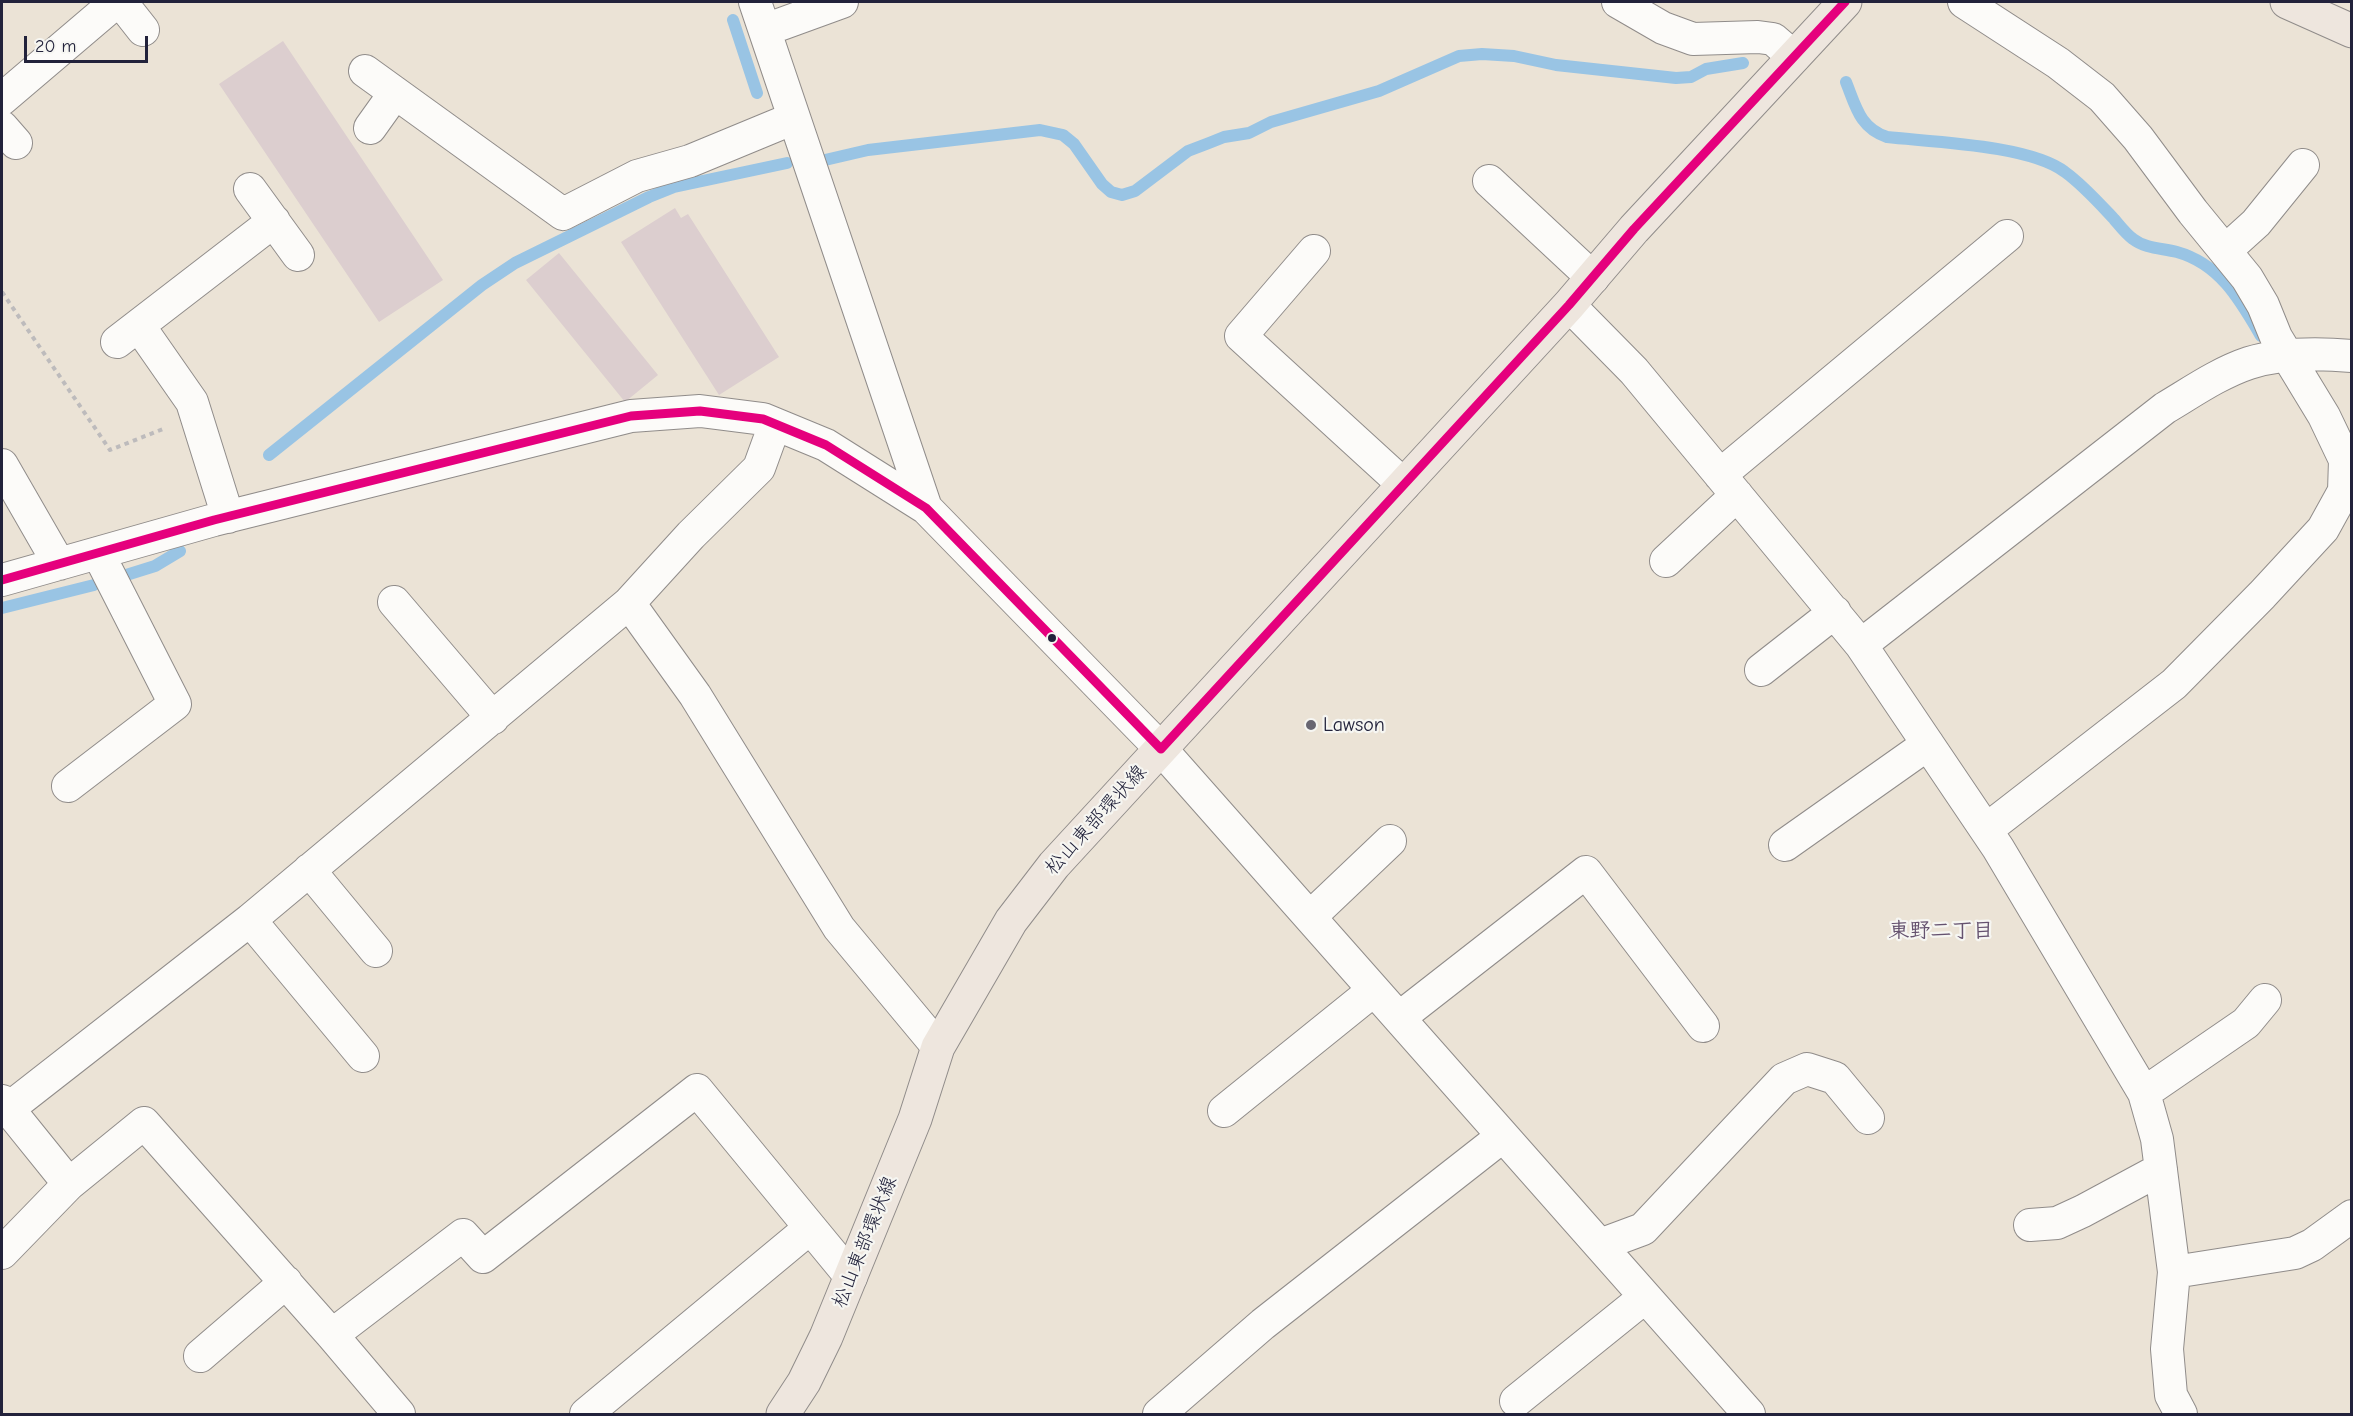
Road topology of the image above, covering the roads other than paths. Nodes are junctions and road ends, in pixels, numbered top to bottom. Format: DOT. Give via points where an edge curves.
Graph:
graph roads {
  1 [pos="119,2"];
  2 [pos="842,2"];
  3 [pos="1618,2"];
  4 [pos="1845,2"];
  5 [pos="1964,2"];
  6 [pos="2287,2"];
  7 [pos="760,16"];
  8 [pos="143,30"];
  9 [pos="2352,30"];
  10 [pos="1794,57"];
  11 [pos="364,71"];
  12 [pos="396,93"];
  13 [pos="2,99"];
  14 [pos="794,118"];
  15 [pos="370,128"];
  16 [pos="2303,165"];
  17 [pos="1489,181"];
  18 [pos="250,189"];
  19 [pos="274,221"];
  20 [pos="2007,236"];
  21 [pos="1314,251"];
  22 [pos="2225,251"];
  23 [pos="298,255"];
  24 [pos="1593,278"];
  25 [pos="1569,305"];
  26 [pos="2288,356"];
  27 [pos="2352,356"];
  28 [pos="775,424"];
  29 [pos="2,465"];
  30 [pos="1404,485"];
  31 [pos="1729,485"];
  32 [pos="926,508"];
  33 [pos="228,517"];
  34 [pos="98,553"];
  35 [pos="1666,561"];
  36 [pos="59,564"];
  37 [pos="2,580"];
  38 [pos="394,602"];
  39 [pos="629,603"];
  40 [pos="1835,612"];
  41 [pos="1861,645"];
  42 [pos="1761,670"];
  43 [pos="493,718"];
  44 [pos="1928,744"];
  45 [pos="1161,749"];
  46 [pos="68,786"];
  47 [pos="1986,830"];
  48 [pos="1390,841"];
  49 [pos="1785,845"];
  50 [pos="309,870"];
  51 [pos="1310,917"];
  52 [pos="250,920"];
  53 [pos="376,951"];
  54 [pos="1374,990"];
  55 [pos="2265,1000"];
  56 [pos="1399,1018"];
  57 [pos="1703,1026"];
  58 [pos="938,1047"];
  59 [pos="363,1056"];
  60 [pos="2144,1093"];
  61 [pos="4,1105"];
  62 [pos="1224,1111"];
  63 [pos="1868,1118"];
  64 [pos="1503,1136"];
  65 [pos="2161,1169"];
  66 [pos="69,1184"];
  67 [pos="2350,1219"];
  68 [pos="2030,1225"];
  69 [pos="810,1228"];
  70 [pos="1600,1245"];
  71 [pos="2,1253"];
  72 [pos="2174,1272"];
  73 [pos="851,1277"];
  74 [pos="286,1282"];
  75 [pos="1645,1297"];
  76 [pos="332,1335"];
  77 [pos="201,1356"];
  78 [pos="1516,1401"];
  79 [pos="399,1414"];
  80 [pos="586,1414"];
  81 [pos="784,1414"];
  82 [pos="1159,1414"];
  83 [pos="1749,1414"];
  84 [pos="2181,1414"];
  1 -- 8 [label="street"];
  1 -- 13 [label="street"];
  2 -- 7 [label="street"];
  3 -- 10 [label="street" via="1663,28 1693,39 1773,39"];
  4 -- 10 [label="main road, 松山東部環状線"];
  5 -- 22 [label="street" via="2058,63 2102,97"];
  6 -- 9 [label="main road"];
  7 -- 14 [label="street"];
  10 -- 24 [label="main road, 松山東部環状線"];
  11 -- 12 [label="street"];
  12 -- 14 [label="street" via="563,214 637,176 690,161"];
  12 -- 15 [label="street"];
  14 -- 32 [label="street"];
  16 -- 22 [label="street" via="2256,223"];
  17 -- 24 [label="street"];
  18 -- 19 [label="street"];
  19 -- 23 [label="street"];
  19 -- 33 [label="street" via="128,334 192,402"];
  20 -- 31 [label="street"];
  21 -- 30 [label="street" via="1241,336"];
  22 -- 26 [label="street" via="2247,278"];
  24 -- 25 [label="main road, 松山東部環状線"];
  25 -- 30 [label="main road, 松山東部環状線"];
  25 -- 31 [label="street" via="1634,371"];
  26 -- 27 [label="street"];
  26 -- 41 [label="street" via="2248,363 2166,408"];
  26 -- 47 [label="street" via="2345,460 2344,491 2323,529 2175,684"];
  28 -- 32 [label="street" via="826,445"];
  28 -- 33 [label="street" via="700,411 631,416"];
  28 -- 39 [label="street" via="759,468"];
  29 -- 36 [label="street"];
  30 -- 45 [label="main road, 松山東部環状線"];
  31 -- 35 [label="street"];
  31 -- 40 [label="street"];
  32 -- 45 [label="street"];
  33 -- 34 [label="street"];
  34 -- 36 [label="street"];
  34 -- 46 [label="street" via="175,704"];
  36 -- 37 [label="street"];
  38 -- 43 [label="street"];
  39 -- 43 [label="street"];
  39 -- 58 [label="street" via="695,695 838,928"];
  40 -- 41 [label="street"];
  40 -- 42 [label="street"];
  41 -- 44 [label="street"];
  43 -- 50 [label="street"];
  44 -- 47 [label="street"];
  44 -- 49 [label="street"];
  45 -- 51 [label="street"];
  45 -- 58 [label="main road, 松山東部環状線" via="1054,865 1011,921"];
  47 -- 60 [label="street"];
  48 -- 51 [label="street"];
  50 -- 52 [label="street"];
  50 -- 53 [label="street"];
  51 -- 54 [label="street"];
  52 -- 59 [label="street"];
  52 -- 61 [label="street"];
  54 -- 56 [label="street"];
  54 -- 62 [label="street"];
  55 -- 60 [label="street" via="2246,1023"];
  56 -- 57 [label="street" via="1586,872"];
  56 -- 64 [label="street"];
  58 -- 73 [label="main road, 松山東部環状線" via="915,1119"];
  60 -- 65 [label="street"];
  61 -- 66 [label="street"];
  63 -- 70 [label="street" via="1835,1078 1807,1070 1784,1079 1643,1230"];
  64 -- 70 [label="street"];
  64 -- 82 [label="street" via="1263,1323"];
  65 -- 68 [label="street" via="2066,1219"];
  65 -- 72 [label="street"];
  66 -- 71 [label="street"];
  66 -- 74 [label="street" via="144,1123"];
  67 -- 72 [label="street" via="2295,1253"];
  69 -- 73 [label="street"];
  69 -- 76 [label="street" via="697,1090 483,1257 463,1235"];
  69 -- 80 [label="street"];
  70 -- 75 [label="street"];
  72 -- 84 [label="street" via="2168,1349 2171,1395"];
  73 -- 81 [label="main road, 松山東部環状線" via="813,1364"];
  74 -- 76 [label="street"];
  74 -- 77 [label="street"];
  75 -- 78 [label="street"];
  75 -- 83 [label="street"];
  76 -- 79 [label="street"];
}
